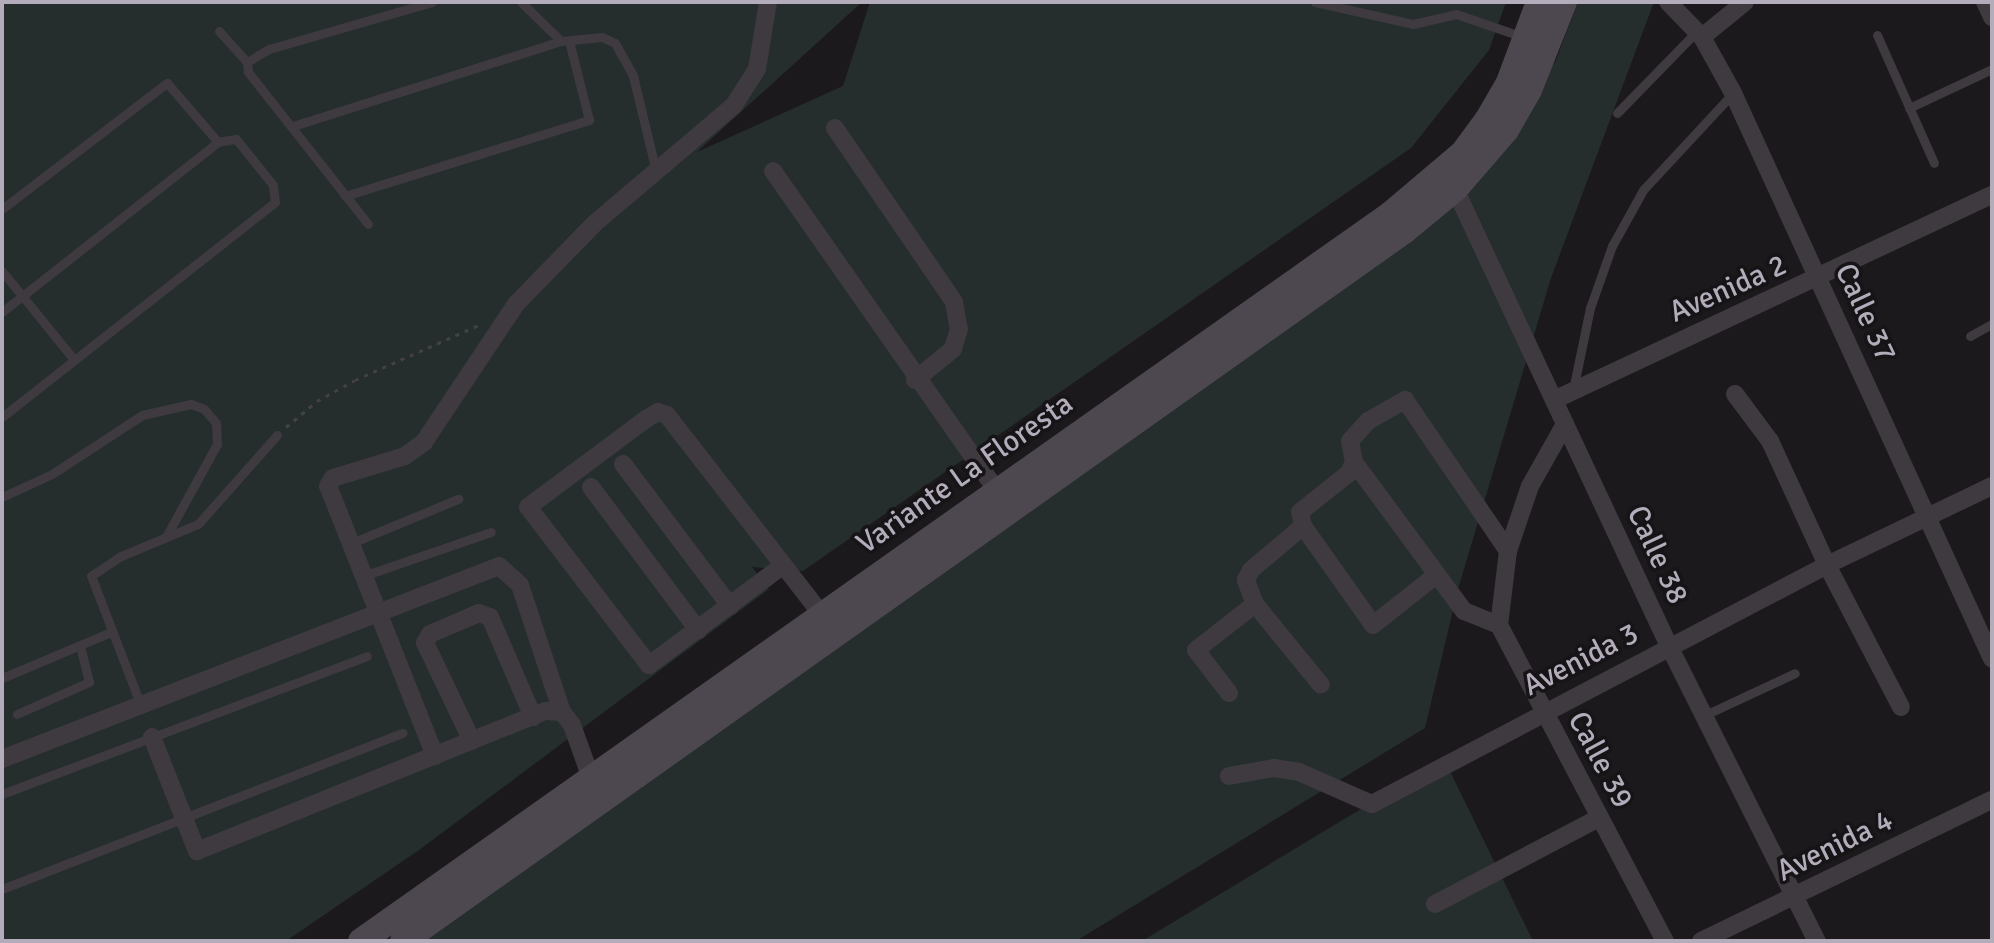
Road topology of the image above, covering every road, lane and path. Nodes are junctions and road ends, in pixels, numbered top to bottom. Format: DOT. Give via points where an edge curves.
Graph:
graph roads {
  1 [pos="432,2"];
  2 [pos="521,2"];
  3 [pos="768,2"];
  4 [pos="1315,2"];
  5 [pos="1539,2"];
  6 [pos="1564,2"];
  7 [pos="1668,2"];
  8 [pos="1745,2"];
  9 [pos="1985,2"];
  10 [pos="1992,17"];
  11 [pos="219,31"];
  12 [pos="1700,34"];
  13 [pos="1877,35"];
  14 [pos="1527,39"];
  15 [pos="565,41"];
  16 [pos="247,62"];
  17 [pos="1992,69"];
  18 [pos="1733,93"];
  19 [pos="1909,108"];
  20 [pos="1617,113"];
  21 [pos="293,126"];
  22 [pos="835,128"];
  23 [pos="218,142"];
  24 [pos="1934,163"];
  25 [pos="773,171"];
  26 [pos="657,174"];
  27 [pos="1455,189"];
  28 [pos="1992,195"];
  29 [pos="345,196"];
  30 [pos="2,209"];
  31 [pos="1397,222"];
  32 [pos="368,224"];
  33 [pos="2,271"];
  34 [pos="1819,279"];
  35 [pos="23,296"];
  36 [pos="516,304"];
  37 [pos="2,312"];
  38 [pos="1992,324"];
  39 [pos="1970,336"];
  40 [pos="72,357"];
  41 [pos="915,380"];
  42 [pos="1573,390"];
  43 [pos="1735,394"];
  44 [pos="1554,400"];
  45 [pos="2,417"];
  46 [pos="1565,424"];
  47 [pos="277,435"];
  48 [pos="1354,462"];
  49 [pos="623,464"];
  50 [pos="1992,486"];
  51 [pos="591,487"];
  52 [pos="997,491"];
  53 [pos="2,497"];
  54 [pos="458,499"];
  55 [pos="1927,516"];
  56 [pos="1303,526"];
  57 [pos="491,532"];
  58 [pos="167,535"];
  59 [pos="354,542"];
  60 [pos="1508,551"];
  61 [pos="1827,565"];
  62 [pos="782,566"];
  63 [pos="366,575"];
  64 [pos="1435,576"];
  65 [pos="1255,604"];
  66 [pos="730,606"];
  67 [pos="381,613"];
  68 [pos="836,615"];
  69 [pos="1499,625"];
  70 [pos="698,630"];
  71 [pos="111,632"];
  72 [pos="80,645"];
  73 [pos="1669,646"];
  74 [pos="367,656"];
  75 [pos="1992,659"];
  76 [pos="1795,673"];
  77 [pos="2,678"];
  78 [pos="1321,685"];
  79 [pos="1229,693"];
  80 [pos="1901,707"];
  81 [pos="142,709"];
  82 [pos="1542,711"];
  83 [pos="562,712"];
  84 [pos="17,714"];
  85 [pos="1705,715"];
  86 [pos="533,717"];
  87 [pos="403,733"];
  88 [pos="152,737"];
  89 [pos="472,741"];
  90 [pos="435,756"];
  91 [pos="2,759"];
  92 [pos="1229,776"];
  93 [pos="591,778"];
  94 [pos="2,794"];
  95 [pos="1992,800"];
  96 [pos="183,818"];
  97 [pos="1599,818"];
  98 [pos="2,889"];
  99 [pos="1796,897"];
  100 [pos="1435,904"];
  101 [pos="361,941"];
  102 [pos="403,941"];
  103 [pos="1665,941"];
  104 [pos="1701,941"];
  105 [pos="1817,941"];
  1 -- 16 [label="lane" via="269,49"];
  2 -- 15 [label="lane"];
  3 -- 26 [label="street" via="757,69 734,105"];
  4 -- 14 [label="lane" via="1413,24 1456,14"];
  5 -- 14 [label="main road, Variante La Floresta"];
  6 -- 27 [label="main road, Variante La Floresta" via="1514,117"];
  7 -- 12 [label="street, Calle 37"];
  8 -- 12 [label="street"];
  9 -- 10 [label="street"];
  11 -- 16 [label="lane"];
  12 -- 18 [label="street, Calle 37"];
  12 -- 20 [label="lane"];
  13 -- 19 [label="lane"];
  14 -- 31 [label="main road, Variante La Floresta" via="1508,85 1463,153"];
  15 -- 21 [label="lane"];
  15 -- 26 [label="lane" via="609,38 627,60"];
  15 -- 29 [label="lane" via="589,120"];
  16 -- 21 [label="lane" via="248,72"];
  17 -- 19 [label="lane"];
  18 -- 34 [label="street, Calle 37"];
  18 -- 42 [label="lane" via="1679,147 1627,218 1590,308"];
  19 -- 24 [label="lane"];
  21 -- 29 [label="lane"];
  22 -- 41 [label="street" via="954,302 959,329 953,349"];
  23 -- 30 [label="lane" via="167,83"];
  23 -- 35 [label="lane"];
  23 -- 40 [label="lane" via="236,139 273,185 275,202"];
  25 -- 41 [label="street"];
  26 -- 36 [label="street" via="595,223"];
  27 -- 31 [label="main road, Variante La Floresta"];
  27 -- 44 [label="street, Calle 38"];
  28 -- 34 [label="street, Avenida 2"];
  29 -- 32 [label="lane"];
  31 -- 52 [label="main road, Variante La Floresta"];
  31 -- 68 [label="main road, Variante La Floresta"];
  33 -- 35 [label="lane"];
  34 -- 42 [label="street, Avenida 2"];
  34 -- 55 [label="street, Calle 37"];
  35 -- 37 [label="lane"];
  35 -- 40 [label="lane"];
  36 -- 47 [label="path" via="355,380 317,401"];
  36 -- 59 [label="street" via="424,442 405,456 333,478 331,503"];
  38 -- 39 [label="lane"];
  40 -- 45 [label="lane"];
  41 -- 52 [label="street"];
  42 -- 44 [label="street"];
  43 -- 61 [label="street" via="1770,441"];
  44 -- 46 [label="street, Calle 38"];
  46 -- 60 [label="street" via="1530,486"];
  46 -- 73 [label="street, Calle 38"];
  47 -- 58 [label="lane" via="198,524"];
  48 -- 56 [label="street" via="1349,473 1300,512"];
  48 -- 60 [label="street" via="1350,441 1368,421 1405,400"];
  48 -- 64 [label="street"];
  49 -- 66 [label="street"];
  50 -- 55 [label="street, Avenida 3"];
  51 -- 70 [label="street"];
  52 -- 68 [label="main road, Variante La Floresta"];
  53 -- 58 [label="lane" via="52,474 142,415 191,404 216,423 217,444"];
  54 -- 59 [label="lane"];
  55 -- 61 [label="street, Avenida 3"];
  55 -- 75 [label="street, Calle 37"];
  56 -- 64 [label="street" via="1373,625"];
  56 -- 65 [label="street" via="1251,570 1246,580"];
  57 -- 63 [label="lane"];
  58 -- 71 [label="lane" via="93,571 90,583"];
  59 -- 63 [label="street"];
  60 -- 69 [label="street"];
  61 -- 73 [label="street, Avenida 3"];
  61 -- 80 [label="street"];
  62 -- 66 [label="street"];
  62 -- 68 [label="street"];
  62 -- 70 [label="street" via="667,415 658,412 528,507 645,662 653,665"];
  63 -- 67 [label="street"];
  64 -- 69 [label="street" via="1464,611"];
  65 -- 78 [label="street"];
  65 -- 79 [label="street" via="1196,650"];
  66 -- 70 [label="street"];
  67 -- 81 [label="street"];
  67 -- 83 [label="street" via="493,567 505,568 520,585"];
  67 -- 90 [label="street"];
  68 -- 93 [label="main road, Variante La Floresta"];
  68 -- 102 [label="main road, Variante La Floresta"];
  69 -- 82 [label="street, Calle 39"];
  71 -- 72 [label="lane"];
  71 -- 81 [label="lane"];
  72 -- 77 [label="lane"];
  72 -- 84 [label="lane" via="89,682"];
  73 -- 82 [label="street, Avenida 3"];
  73 -- 85 [label="street, Calle 38"];
  74 -- 88 [label="lane"];
  76 -- 85 [label="lane"];
  81 -- 91 [label="street"];
  82 -- 92 [label="street, Avenida 3" via="1372,804 1299,772 1274,768"];
  82 -- 97 [label="street, Calle 39"];
  83 -- 86 [label="street"];
  83 -- 93 [label="street"];
  85 -- 99 [label="street, Calle 38"];
  86 -- 89 [label="street"];
  86 -- 89 [label="street" via="490,617 479,613 430,634 425,643"];
  87 -- 96 [label="lane"];
  88 -- 94 [label="lane"];
  88 -- 96 [label="street"];
  89 -- 90 [label="street"];
  90 -- 96 [label="street" via="197,851"];
  93 -- 101 [label="main road, Variante La Floresta"];
  95 -- 99 [label="street, Avenida 4"];
  96 -- 98 [label="lane"];
  97 -- 100 [label="street"];
  97 -- 103 [label="street, Calle 39"];
  99 -- 104 [label="street, Avenida 4"];
  99 -- 105 [label="street, Calle 38"];
}
